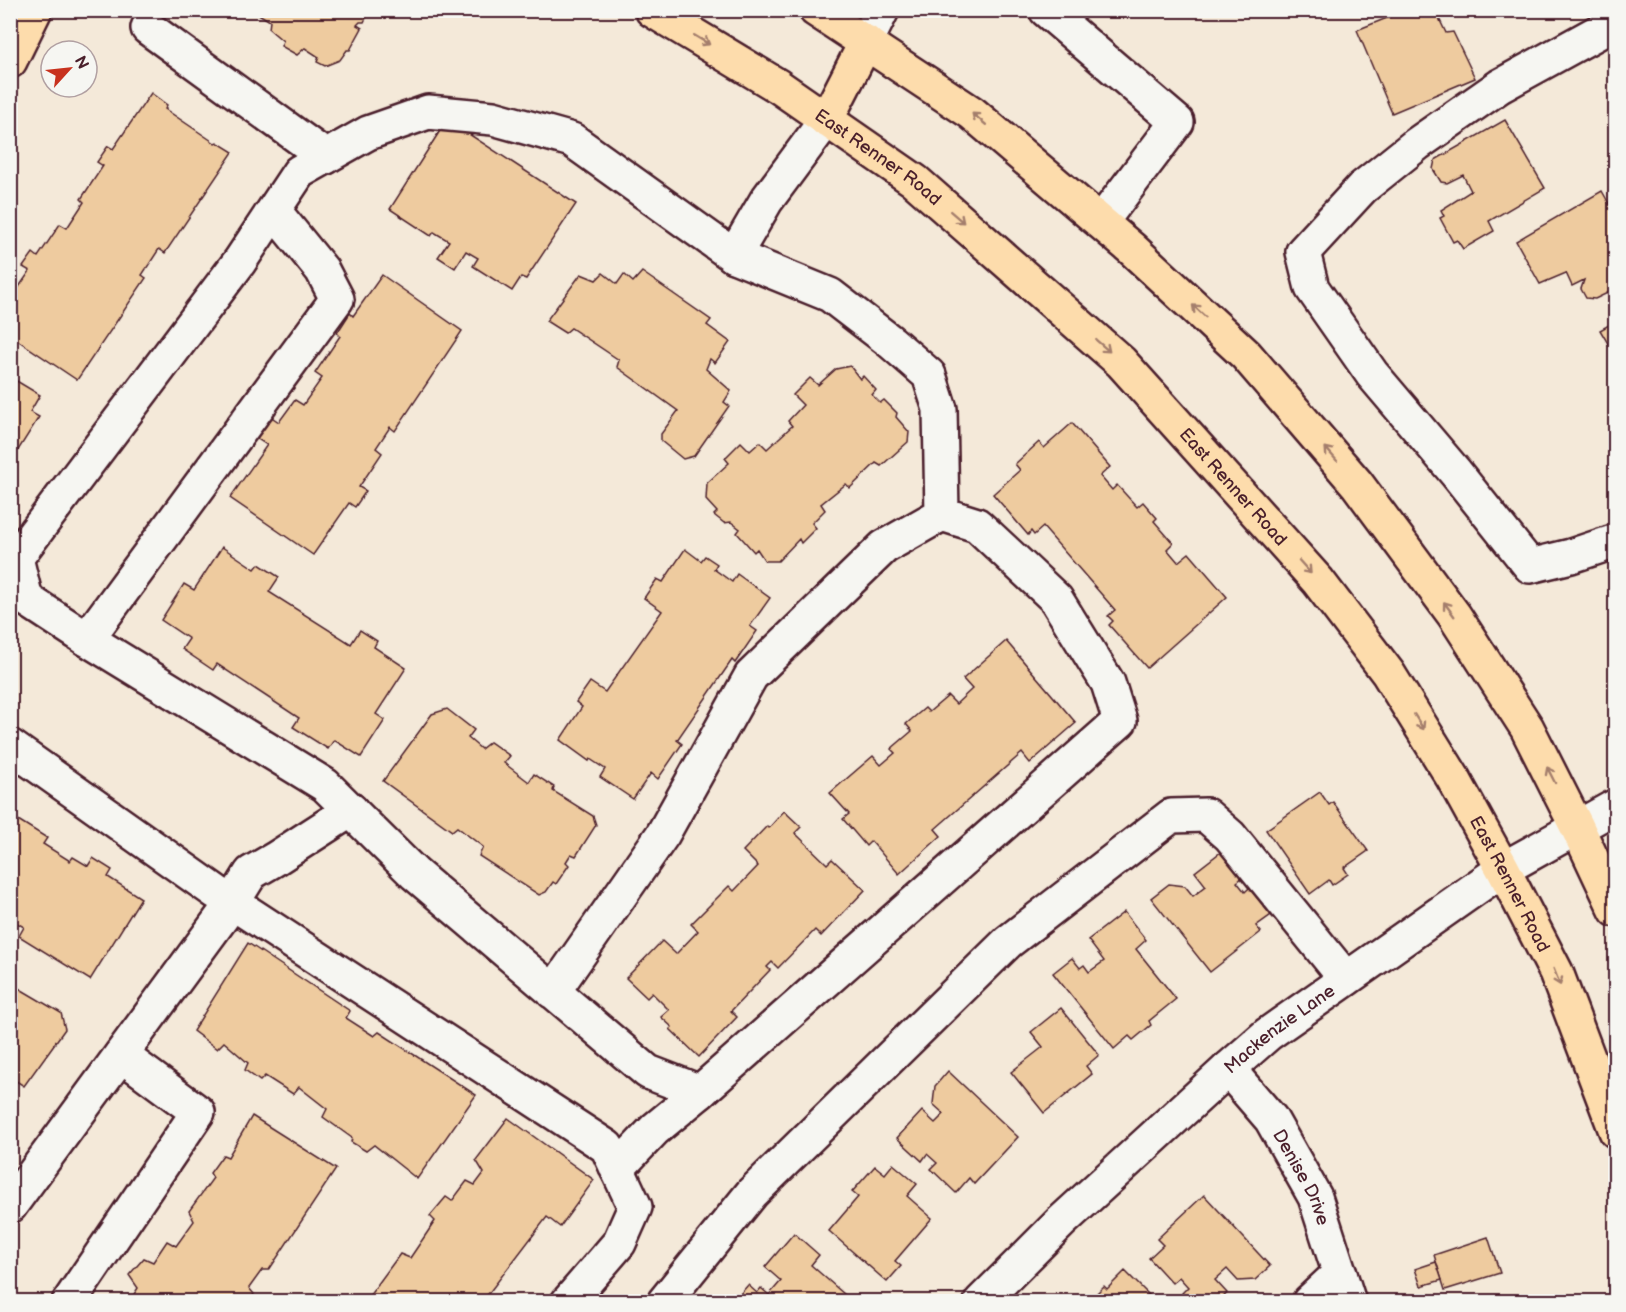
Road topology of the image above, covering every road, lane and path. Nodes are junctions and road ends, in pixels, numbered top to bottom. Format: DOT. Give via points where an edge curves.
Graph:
graph roads {
  1 [pos="35,10"];
  2 [pos="652,10"];
  3 [pos="816,10"];
  4 [pos="882,10"];
  5 [pos="1046,10"];
  6 [pos="1610,23"];
  7 [pos="148,28"];
  8 [pos="866,42"];
  9 [pos="10,61"];
  10 [pos="826,120"];
  11 [pos="326,157"];
  12 [pos="274,211"];
  13 [pos="1101,222"];
  14 [pos="734,256"];
  15 [pos="942,514"];
  16 [pos="1616,541"];
  17 [pos="87,639"];
  18 [pos="10,746"];
  19 [pos="1616,806"];
  20 [pos="351,810"];
  21 [pos="1577,827"];
  22 [pos="1503,868"];
  23 [pos="233,902"];
  24 [pos="1616,910"];
  25 [pos="1346,979"];
  26 [pos="553,992"];
  27 [pos="121,1055"];
  28 [pos="1228,1068"];
  29 [pos="700,1092"];
  30 [pos="1616,1131"];
  31 [pos="617,1169"];
  32 [pos="10,1206"];
  33 [pos="1345,1287"];
  34 [pos="69,1302"];
  35 [pos="568,1302"];
  36 [pos="664,1302"];
  37 [pos="981,1302"];
  38 [pos="1309,1302"];
  1 -- 9 [label="main road"];
  2 -- 10 [label="main road, East Renner Road, one-way" via="778,86"];
  3 -- 8 [label="main road"];
  4 -- 8 [label="street"];
  5 -- 13 [label="street" via="1177,122"];
  6 -- 16 [label="street" via="1500,86 1417,144 1362,188 1303,252 1312,288 1372,374 1530,566"];
  7 -- 11 [label="street"];
  8 -- 10 [label="main road"];
  13 -- 8 [label="main road, one-way" via="972,113"];
  10 -- 14 [label="street" via="766,201"];
  10 -- 22 [label="main road, East Renner Road, one-way" via="915,181 1121,362 1318,581 1388,672"];
  11 -- 12 [label="street" via="299,172"];
  11 -- 14 [label="street" via="368,133 428,112 493,118 572,140"];
  12 -- 17 [label="street" via="322,270 337,299"];
  12 -- 17 [label="street" via="16,558 26,600"];
  21 -- 13 [label="main road, one-way" via="1527,728 1454,615 1357,484 1246,355"];
  14 -- 15 [label="street" via="830,296 929,375 940,409"];
  15 -- 26 [label="street" via="884,547 751,676 663,834"];
  15 -- 29 [label="street" via="977,525 1056,599 1108,683 1120,721"];
  17 -- 20 [label="street" via="325,785"];
  18 -- 23 [label="street"];
  19 -- 21 [label="street, Mackenzie Lane"];
  20 -- 23 [label="street" via="251,873"];
  20 -- 26 [label="street" via="415,874"];
  21 -- 22 [label="street, Mackenzie Lane"];
  21 -- 24 [label="main road"];
  22 -- 25 [label="street, Mackenzie Lane"];
  22 -- 30 [label="main road, East Renner Road, one-way" via="1556,972"];
  23 -- 27 [label="street"];
  23 -- 31 [label="street" via="607,1147"];
  25 -- 28 [label="street, Mackenzie Lane" via="1268,1034"];
  25 -- 36 [label="street" via="1230,836 1206,815 1171,816 1008,942 752,1193"];
  26 -- 29 [label="street" via="648,1072"];
  27 -- 32 [label="street"];
  27 -- 34 [label="street" via="198,1112"];
  28 -- 33 [label="street, Denise Drive" via="1271,1119 1315,1197"];
  28 -- 37 [label="street, Mackenzie Lane" via="1062,1221"];
  29 -- 31 [label="street" via="655,1129"];
  31 -- 35 [label="street" via="634,1207 619,1243"];
  33 -- 38 [label="street"];
}
